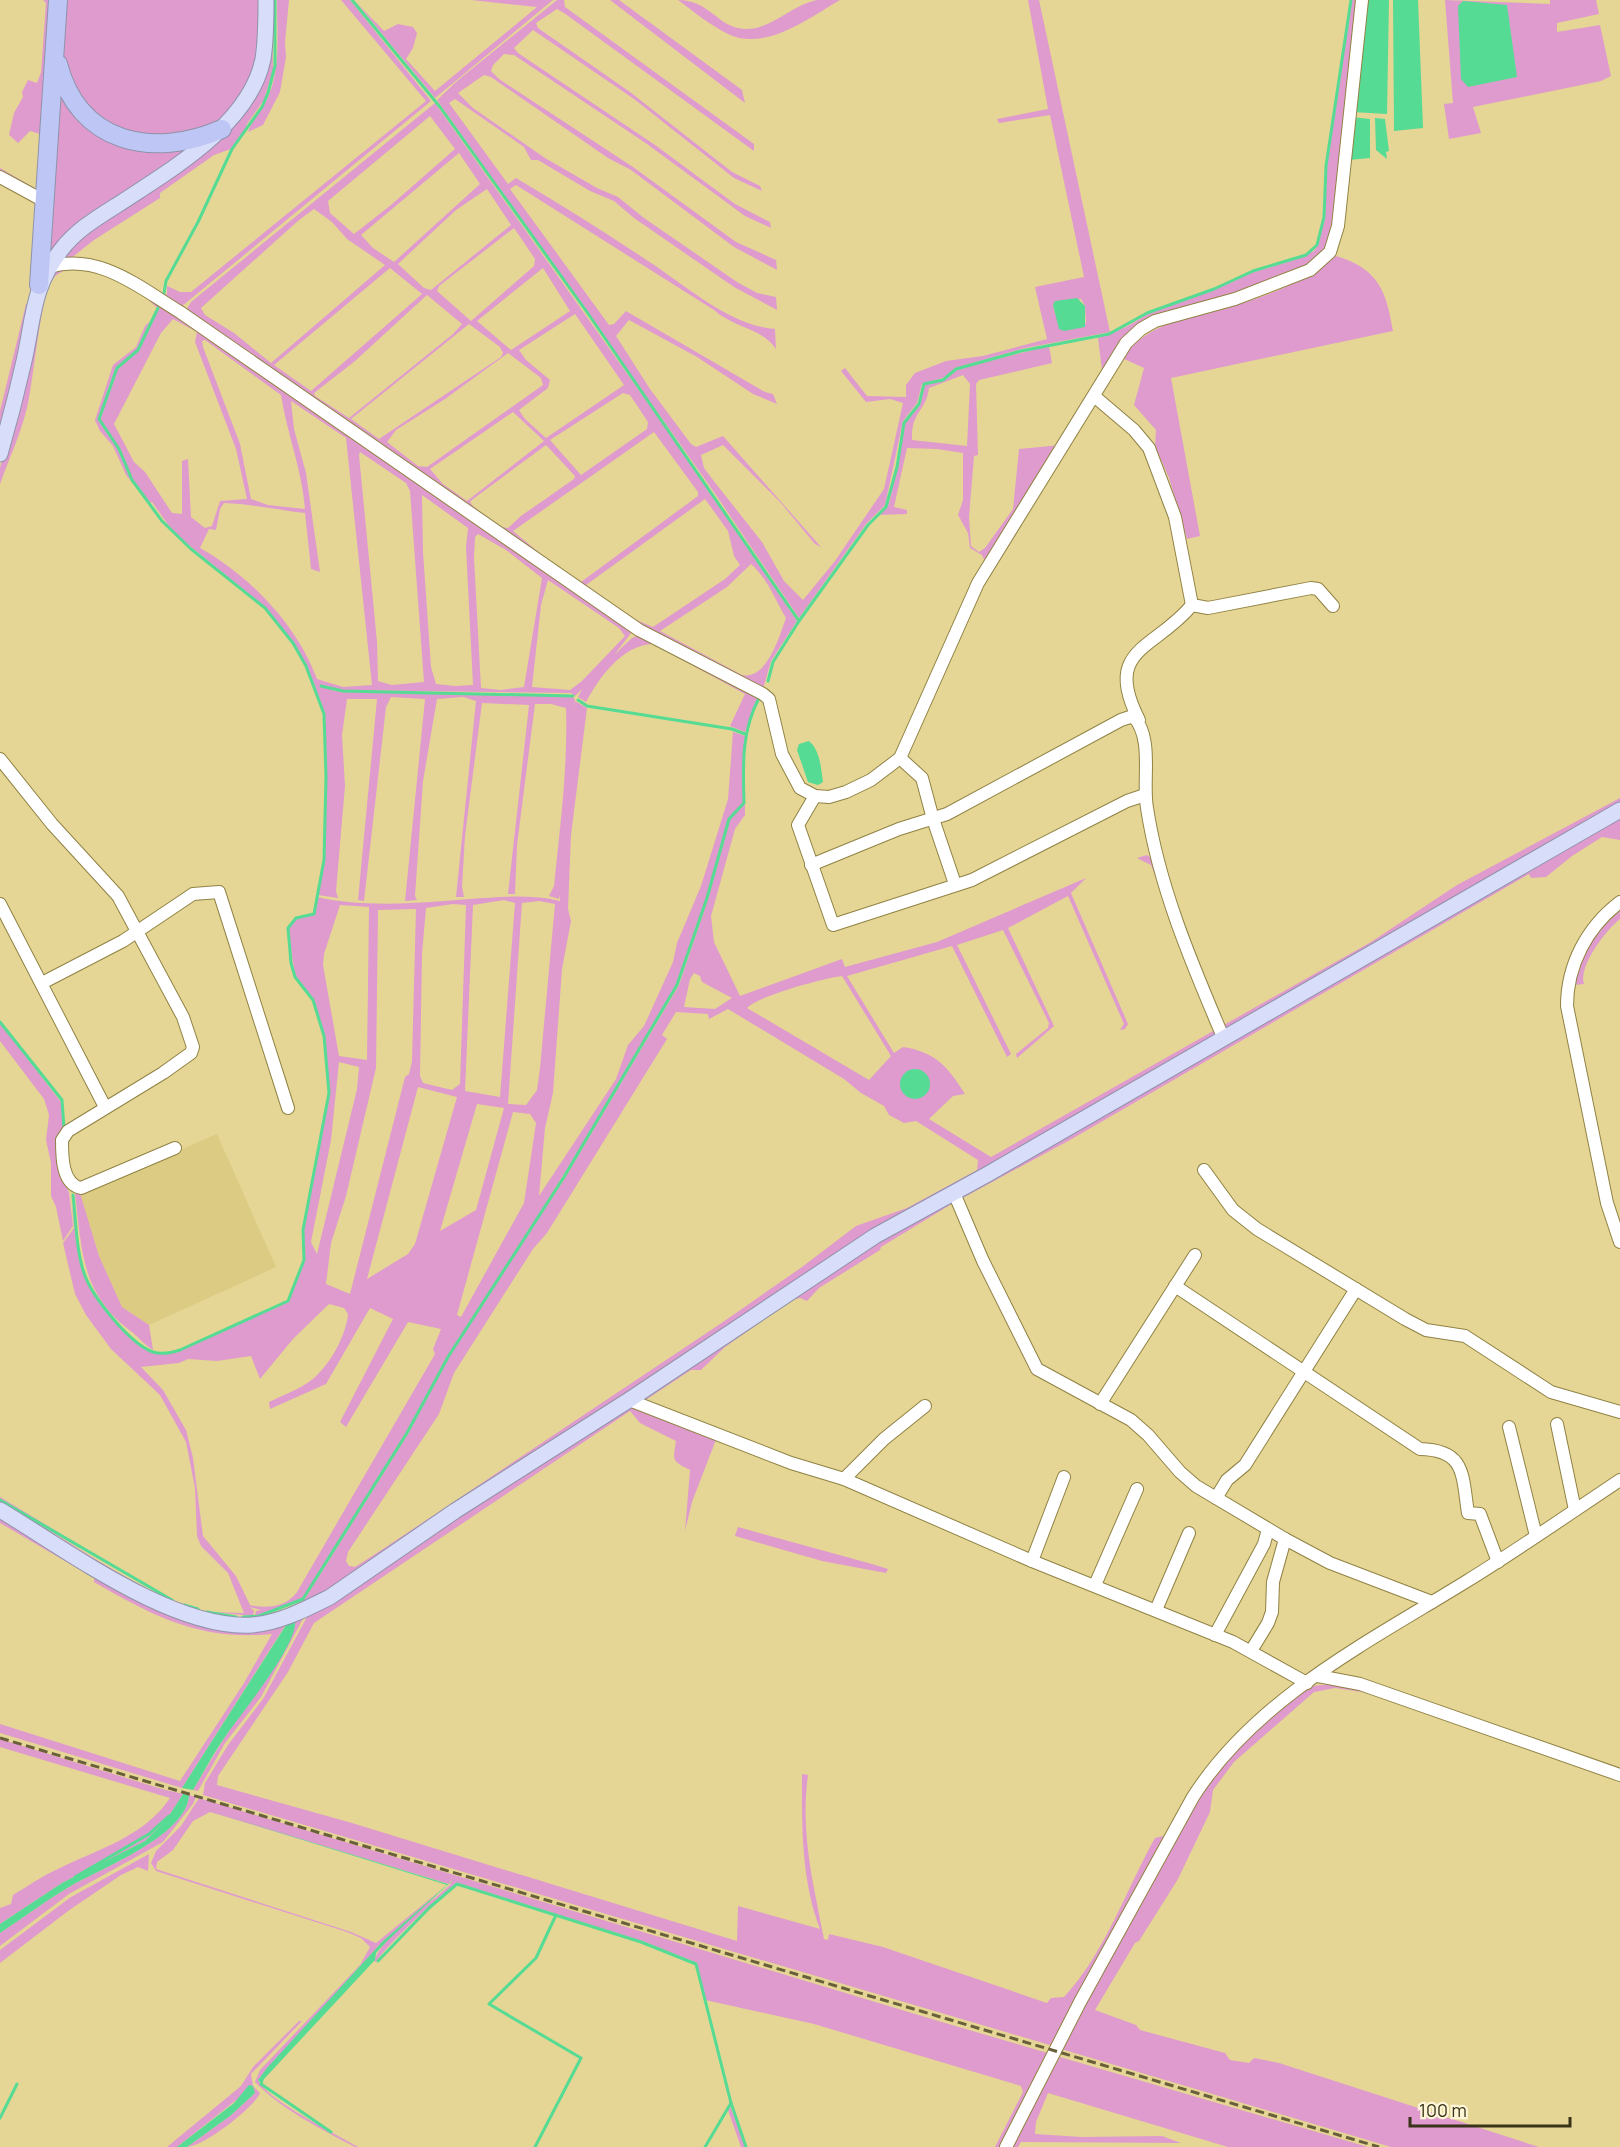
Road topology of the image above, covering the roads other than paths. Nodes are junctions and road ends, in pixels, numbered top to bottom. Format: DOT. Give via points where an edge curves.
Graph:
graph roads {
  1 [pos="58,0"];
  2 [pos="266,0"];
  3 [pos="1362,0"];
  4 [pos="56,42"];
  5 [pos="222,129"];
  6 [pos="0,177"];
  7 [pos="46,202"];
  8 [pos="49,267"];
  9 [pos="39,285"];
  10 [pos="1094,396"];
  11 [pos="0,454"];
  12 [pos="1192,605"];
  13 [pos="1333,606"];
  14 [pos="1140,723"];
  15 [pos="900,758"];
  16 [pos="0,759"];
  17 [pos="1145,795"];
  18 [pos="815,796"];
  19 [pos="1620,810"];
  20 [pos="933,819"];
  21 [pos="811,865"];
  22 [pos="955,884"];
  23 [pos="1620,902"];
  24 [pos="0,904"];
  25 [pos="137,931"];
  26 [pos="42,983"];
  27 [pos="1223,1037"];
  28 [pos="105,1107"];
  29 [pos="288,1108"];
  30 [pos="175,1148"];
  31 [pos="1204,1170"];
  32 [pos="954,1193"];
  33 [pos="1620,1242"];
  34 [pos="1195,1255"];
  35 [pos="1175,1286"];
  36 [pos="1356,1289"];
  37 [pos="1304,1372"];
  38 [pos="629,1400"];
  39 [pos="1100,1404"];
  40 [pos="925,1406"];
  41 [pos="1620,1412"];
  42 [pos="1557,1424"];
  43 [pos="1509,1427"];
  44 [pos="1064,1477"];
  45 [pos="843,1479"];
  46 [pos="1620,1480"];
  47 [pos="1137,1489"];
  48 [pos="1216,1498"];
  49 [pos="0,1510"];
  50 [pos="1575,1510"];
  51 [pos="1268,1529"];
  52 [pos="1189,1533"];
  53 [pos="1536,1536"];
  54 [pos="1285,1539"];
  55 [pos="1032,1561"];
  56 [pos="1498,1562"];
  57 [pos="1095,1585"];
  58 [pos="1432,1602"];
  59 [pos="1156,1610"];
  60 [pos="1215,1635"];
  61 [pos="1251,1651"];
  62 [pos="1313,1679"];
  63 [pos="1620,1775"];
  64 [pos="1006,2147"];
  1 -- 4 [label="highway"];
  2 -- 5 [label="main road" via="259,71"];
  3 -- 10 [label="street" via="1338,226 1330,252 1304,273 1147,325 1120,351"];
  4 -- 5 [label="highway" via="67,91 88,117 109,133 150,145 188,141"];
  4 -- 7 [label="highway"];
  5 -- 8 [label="main road" via="178,165 80,230"];
  6 -- 7 [label="street"];
  7 -- 9 [label="highway"];
  8 -- 9 [label="main road"];
  8 -- 18 [label="street" via="67,261 88,263 133,283 639,630 763,694 769,699 782,754 800,788"];
  9 -- 11 [label="main road"];
  10 -- 12 [label="street" via="1149,448 1175,517"];
  10 -- 15 [label="street" via="978,583"];
  12 -- 13 [label="street" via="1208,608 1311,588 1318,589"];
  12 -- 14 [label="street" via="1137,652 1128,669 1126,688"];
  14 -- 17 [label="street" via="1146,745"];
  14 -- 20 [label="street" via="1133,716 1121,720"];
  15 -- 18 [label="street" via="871,780 846,792"];
  15 -- 20 [label="street" via="922,778"];
  16 -- 25 [label="street" via="52,824 107,882"];
  17 -- 22 [label="street"];
  17 -- 27 [label="street" via="1159,870"];
  18 -- 21 [label="street" via="798,825"];
  19 -- 27 [label="main road"];
  20 -- 21 [label="street"];
  20 -- 22 [label="street"];
  21 -- 22 [label="street" via="833,925"];
  23 -- 33 [label="street" via="1596,925 1580,951 1569,979 1567,1006 1602,1182"];
  24 -- 26 [label="street"];
  25 -- 26 [label="street"];
  25 -- 28 [label="street" via="183,1017 193,1047 191,1053 162,1073"];
  25 -- 29 [label="street" via="193,894 219,892"];
  26 -- 28 [label="street"];
  27 -- 32 [label="main road"];
  28 -- 30 [label="street" via="79,1122 62,1140 65,1168 74,1187 104,1180"];
  31 -- 36 [label="street" via="1233,1210 1257,1229"];
  32 -- 38 [label="main road" via="875,1236"];
  32 -- 39 [label="street" via="1037,1369"];
  34 -- 35 [label="street"];
  35 -- 37 [label="street"];
  35 -- 39 [label="street"];
  36 -- 37 [label="street"];
  36 -- 41 [label="street" via="1426,1330 1465,1336 1551,1392"];
  37 -- 48 [label="street" via="1245,1465 1227,1480"];
  37 -- 56 [label="street" via="1420,1449 1439,1449 1454,1459 1461,1468 1468,1513 1480,1514"];
  38 -- 45 [label="street"];
  38 -- 49 [label="main road" via="455,1511 330,1597 274,1622 237,1625 170,1609"];
  39 -- 48 [label="street" via="1131,1420 1180,1472"];
  40 -- 45 [label="street" via="884,1438"];
  42 -- 50 [label="street"];
  43 -- 53 [label="street"];
  44 -- 55 [label="street"];
  45 -- 55 [label="street"];
  46 -- 50 [label="street"];
  47 -- 57 [label="street"];
  48 -- 51 [label="street"];
  50 -- 53 [label="street"];
  51 -- 54 [label="street"];
  51 -- 60 [label="street" via="1264,1544"];
  52 -- 59 [label="street"];
  53 -- 56 [label="street"];
  54 -- 58 [label="street" via="1330,1563"];
  54 -- 61 [label="street" via="1273,1582 1272,1612"];
  55 -- 57 [label="street"];
  56 -- 58 [label="street"];
  57 -- 59 [label="street"];
  58 -- 62 [label="street"];
  59 -- 60 [label="street"];
  60 -- 61 [label="street"];
  61 -- 62 [label="street"];
  62 -- 63 [label="street" via="1360,1684"];
  62 -- 64 [label="street" via="1235,1741 1197,1790 1080,2002"];
}
